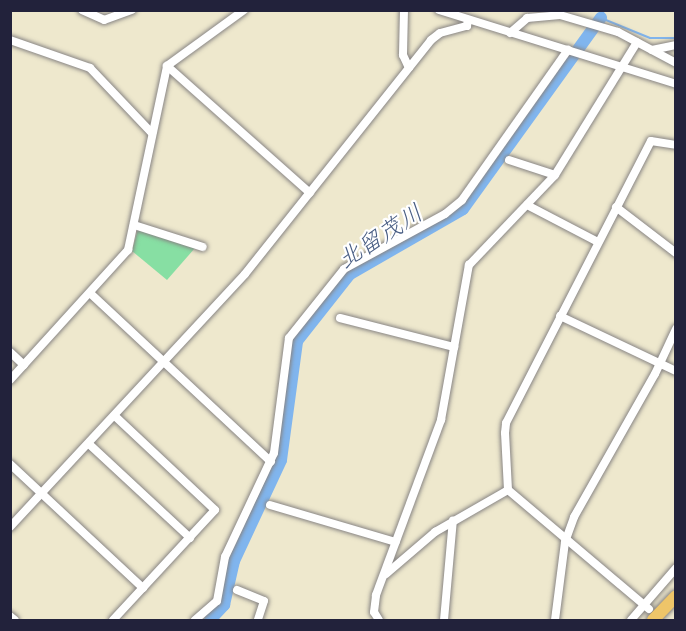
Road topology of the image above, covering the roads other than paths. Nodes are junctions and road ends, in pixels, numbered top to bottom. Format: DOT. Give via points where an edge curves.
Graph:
graph roads {
  1 [pos="82,10"];
  2 [pos="132,10"];
  3 [pos="244,10"];
  4 [pos="404,10"];
  5 [pos="439,10"];
  6 [pos="560,13"];
  7 [pos="468,20"];
  8 [pos="510,33"];
  9 [pos="10,40"];
  10 [pos="637,42"];
  11 [pos="675,45"];
  12 [pos="651,50"];
  13 [pos="573,52"];
  14 [pos="675,63"];
  15 [pos="167,66"];
  16 [pos="621,67"];
  17 [pos="409,68"];
  18 [pos="675,84"];
  19 [pos="152,133"];
  20 [pos="675,145"];
  21 [pos="508,160"];
  22 [pos="555,175"];
  23 [pos="310,193"];
  24 [pos="527,205"];
  25 [pos="616,207"];
  26 [pos="134,225"];
  27 [pos="598,242"];
  28 [pos="203,247"];
  29 [pos="675,253"];
  30 [pos="91,294"];
  31 [pos="560,316"];
  32 [pos="340,318"];
  33 [pos="675,329"];
  34 [pos="454,347"];
  35 [pos="10,352"];
  36 [pos="163,364"];
  37 [pos="24,365"];
  38 [pos="659,365"];
  39 [pos="675,371"];
  40 [pos="10,380"];
  41 [pos="115,416"];
  42 [pos="89,444"];
  43 [pos="271,462"];
  44 [pos="10,464"];
  45 [pos="508,490"];
  46 [pos="42,493"];
  47 [pos="270,506"];
  48 [pos="453,520"];
  49 [pos="10,527"];
  50 [pos="190,538"];
  51 [pos="396,542"];
  52 [pos="565,542"];
  53 [pos="675,568"];
  54 [pos="383,576"];
  55 [pos="143,588"];
  56 [pos="237,590"];
  57 [pos="675,596"];
  58 [pos="649,612"];
  59 [pos="10,616"];
  60 [pos="15,621"];
  61 [pos="113,621"];
  62 [pos="195,621"];
  63 [pos="258,621"];
  64 [pos="379,621"];
  65 [pos="444,621"];
  66 [pos="555,621"];
  67 [pos="631,621"];
  1 -- 2 [label="street" via="104,20"];
  3 -- 15 [label="street"];
  4 -- 17 [label="street" via="403,55"];
  5 -- 7 [label="street"];
  6 -- 8 [label="street" via="527,18"];
  6 -- 10 [label="street"];
  7 -- 8 [label="street"];
  7 -- 17 [label="street" via="462,29 440,33"];
  8 -- 13 [label="street"];
  9 -- 19 [label="street" via="90,68"];
  10 -- 12 [label="street"];
  10 -- 16 [label="street"];
  11 -- 12 [label="street"];
  12 -- 14 [label="street"];
  13 -- 16 [label="street"];
  13 -- 43 [label="street" via="453,208 344,268 288,338"];
  15 -- 19 [label="street"];
  15 -- 23 [label="street"];
  16 -- 18 [label="street"];
  16 -- 22 [label="street"];
  17 -- 23 [label="street"];
  19 -- 26 [label="street"];
  20 -- 25 [label="street" via="651,141"];
  21 -- 22 [label="street"];
  22 -- 24 [label="street"];
  23 -- 36 [label="street" via="245,274"];
  24 -- 27 [label="street"];
  24 -- 34 [label="street" via="469,265"];
  25 -- 27 [label="street"];
  25 -- 29 [label="street"];
  26 -- 28 [label="street"];
  26 -- 30 [label="street" via="122,260"];
  27 -- 31 [label="street"];
  30 -- 36 [label="street"];
  30 -- 37 [label="street"];
  31 -- 38 [label="street"];
  31 -- 45 [label="street" via="506,423"];
  32 -- 34 [label="street"];
  33 -- 38 [label="street"];
  34 -- 51 [label="street" via="441,420"];
  35 -- 37 [label="street"];
  36 -- 41 [label="street"];
  36 -- 43 [label="street"];
  37 -- 40 [label="street"];
  38 -- 39 [label="street"];
  38 -- 52 [label="street" via="574,517"];
  41 -- 42 [label="street"];
  41 -- 50 [label="street" via="215,510"];
  42 -- 46 [label="street"];
  42 -- 50 [label="street"];
  43 -- 62 [label="street" via="225,557 217,601"];
  44 -- 46 [label="street"];
  45 -- 48 [label="street"];
  45 -- 52 [label="street"];
  46 -- 49 [label="street"];
  46 -- 55 [label="street"];
  47 -- 51 [label="street"];
  48 -- 54 [label="street"];
  48 -- 65 [label="street"];
  50 -- 55 [label="street"];
  51 -- 54 [label="street"];
  52 -- 58 [label="street"];
  52 -- 66 [label="street"];
  53 -- 58 [label="street"];
  54 -- 64 [label="street" via="374,602"];
  55 -- 61 [label="street"];
  56 -- 63 [label="street" via="264,601"];
  57 -- 58 [label="highway"];
  58 -- 67 [label="street"];
  59 -- 60 [label="street"];
}
